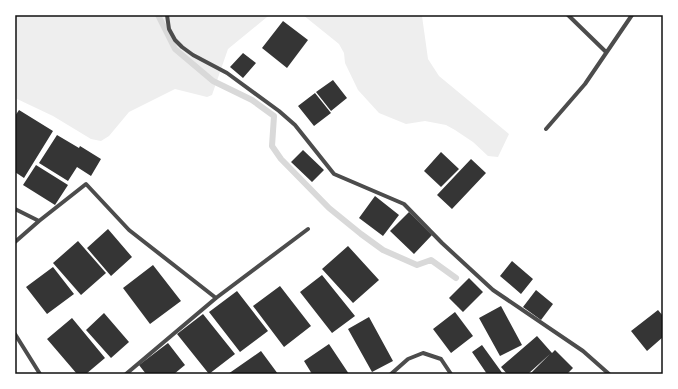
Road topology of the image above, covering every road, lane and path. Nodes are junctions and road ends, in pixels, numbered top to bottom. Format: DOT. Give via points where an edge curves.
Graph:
graph roads {
  1 [pos="167,15"];
  2 [pos="568,15"];
  3 [pos="632,15"];
  4 [pos="606,52"];
  5 [pos="546,129"];
  6 [pos="15,209"];
  7 [pos="39,221"];
  8 [pos="308,229"];
  9 [pos="15,242"];
  10 [pos="216,298"];
  11 [pos="15,334"];
  12 [pos="40,374"];
  13 [pos="126,374"];
  14 [pos="391,374"];
  15 [pos="451,374"];
  16 [pos="609,374"];
  1 -- 16 [label="street" via="169,29 182,47 227,73 279,111 295,125 334,174 404,204 492,290 583,351"];
  2 -- 4 [label="street"];
  3 -- 4 [label="street"];
  4 -- 5 [label="street" via="585,84"];
  6 -- 7 [label="street"];
  7 -- 9 [label="street"];
  7 -- 10 [label="street" via="86,184 129,230"];
  8 -- 10 [label="street"];
  10 -- 13 [label="street"];
  11 -- 12 [label="street"];
  14 -- 15 [label="street" via="408,359 423,353 441,359"];
}
